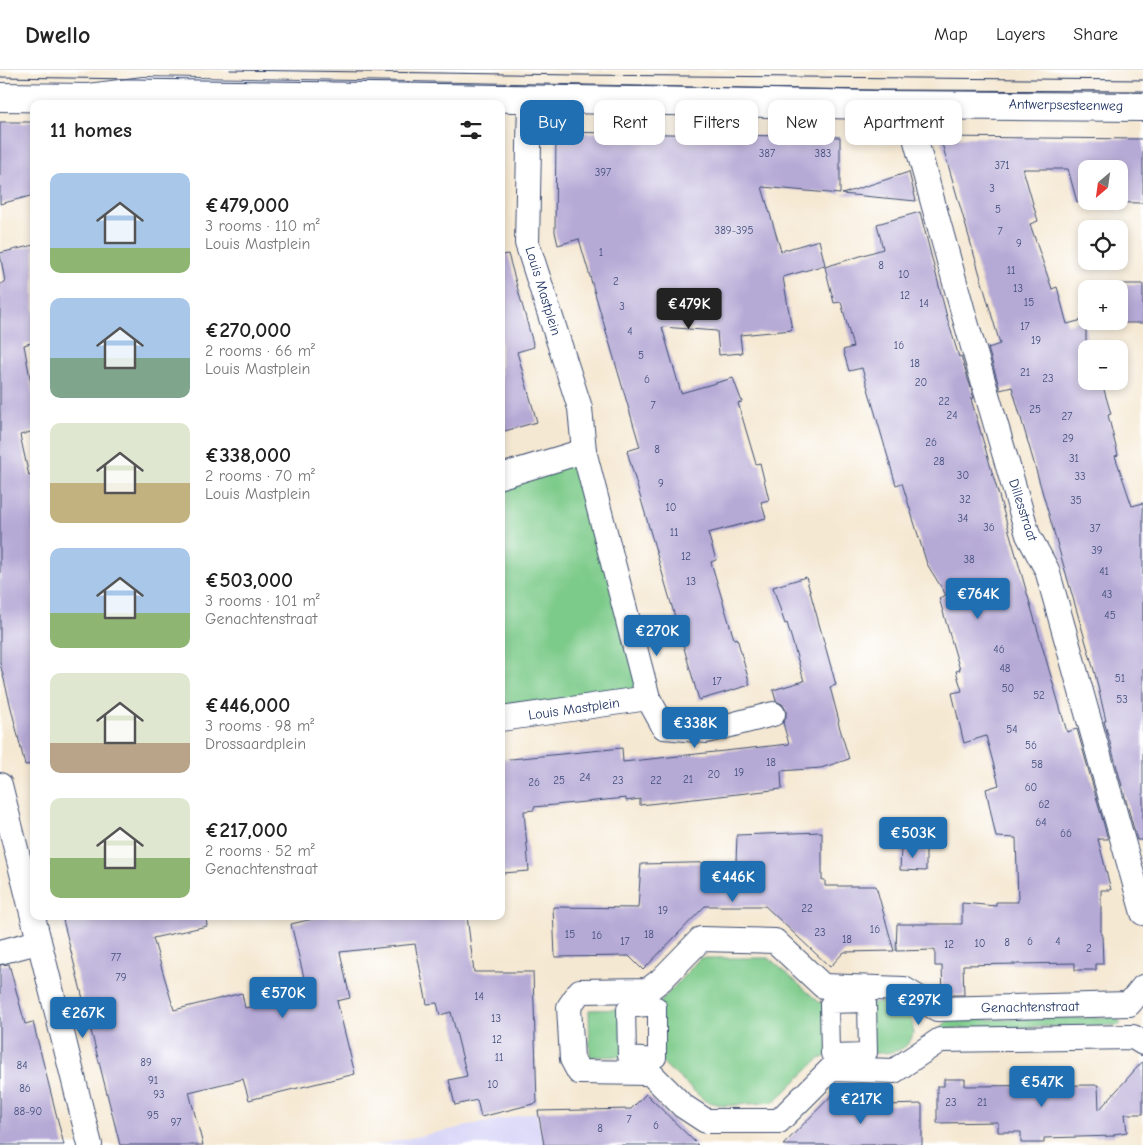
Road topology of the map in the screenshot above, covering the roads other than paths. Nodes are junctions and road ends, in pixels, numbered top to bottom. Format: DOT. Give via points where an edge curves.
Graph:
graph roads {
  1 [pos="0,97"];
  2 [pos="530,98"];
  3 [pos="845,104"];
  4 [pos="962,105"];
  5 [pos="1143,106"];
  6 [pos="917,145"];
  7 [pos="584,451"];
  8 [pos="505,475"];
  9 [pos="648,698"];
  10 [pos="773,714"];
  11 [pos="505,719"];
  12 [pos="0,785"];
  13 [pos="30,909"];
  14 [pos="1143,914"];
  15 [pos="33,920"];
  16 [pos="38,942"];
  17 [pos="0,952"];
  18 [pos="1136,995"];
  19 [pos="937,1009"];
  20 [pos="940,1040"];
  21 [pos="1138,1040"];
  22 [pos="90,1145"];
  1 -- 2 [label="street, Antwerpsesteenweg" via="89,98 144,91"];
  2 -- 3 [label="street, Antwerpsesteenweg"];
  2 -- 7 [label="street, Louis Mastplein" via="527,243 580,408"];
  4 -- 5 [label="street, Antwerpsesteenweg"];
  6 -- 14 [label="street, Dillesstraat" via="1028,535 1047,570"];
  7 -- 8 [label="street"];
  7 -- 9 [label="street, Louis Mastplein"];
  9 -- 10 [label="street, Louis Mastplein" via="664,727 707,731"];
  9 -- 11 [label="street, Louis Mastplein"];
  12 -- 13 [label="street"];
  15 -- 16 [label="street"];
  16 -- 17 [label="street"];
  16 -- 22 [label="street"];
  18 -- 19 [label="street, Genachtenstraat"];
  18 -- 21 [label="street"];
  19 -- 20 [label="street"];
  19 -- 20 [label="street" via="904,989 823,986 776,941 701,939 662,980 648,990 580,991 570,1007 572,1059 579,1072 650,1072 683,1106 706,1121 779,1121 830,1061 894,1072"];
  20 -- 21 [label="street"];
}
